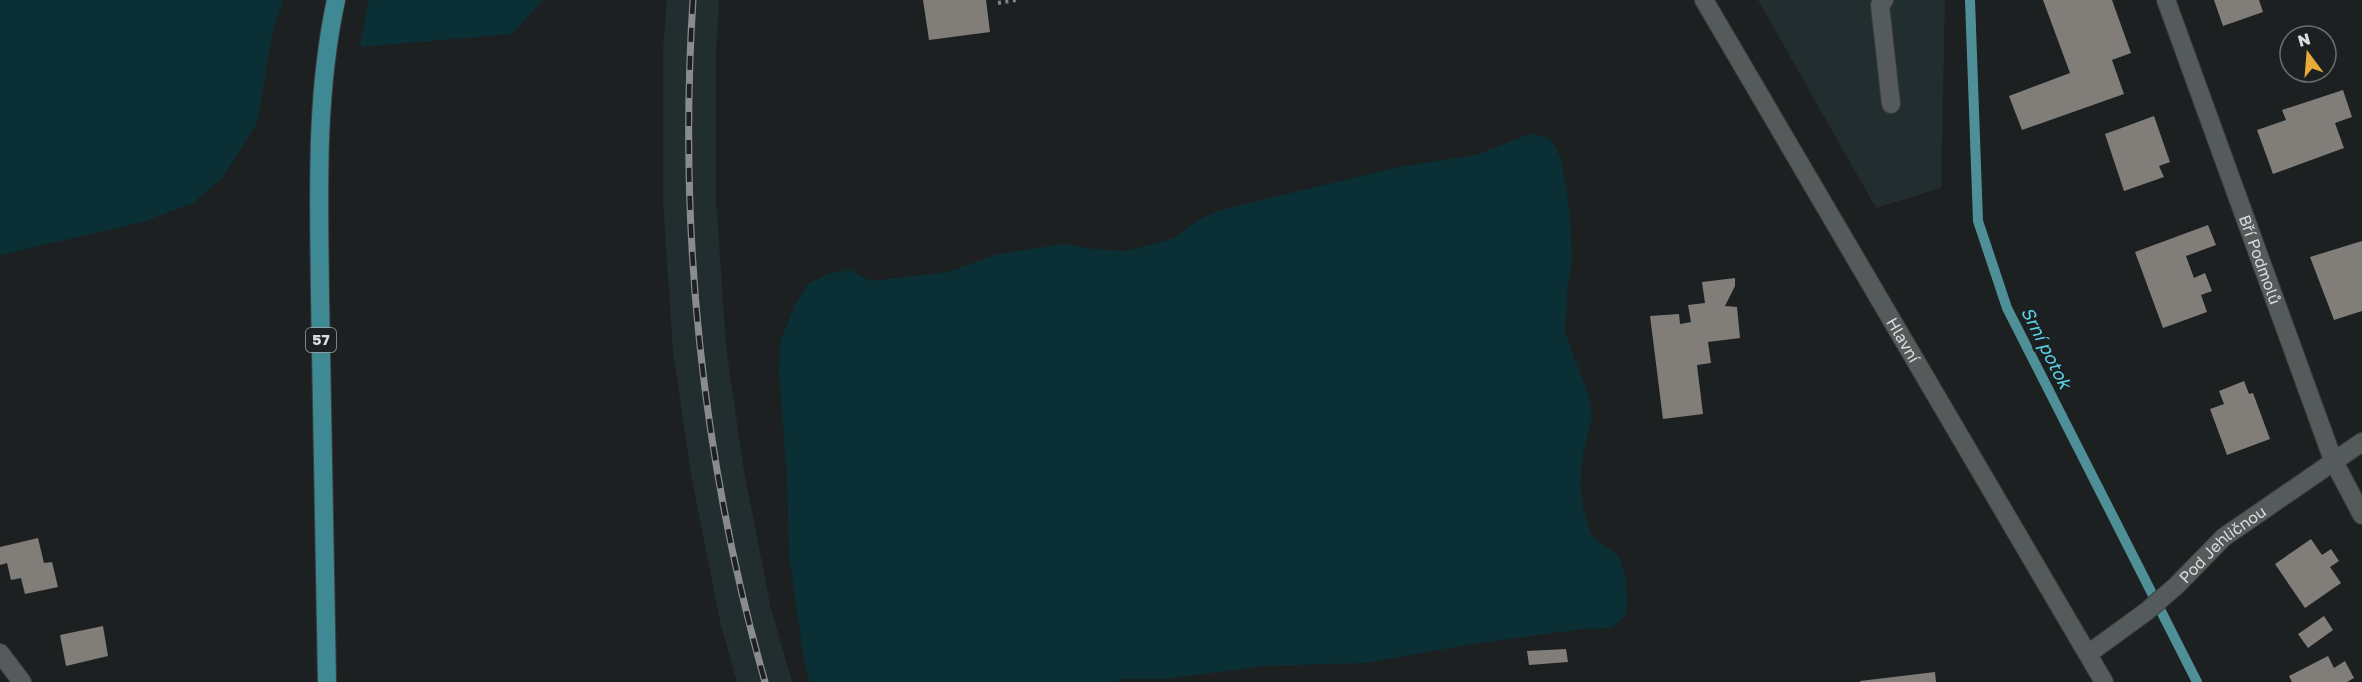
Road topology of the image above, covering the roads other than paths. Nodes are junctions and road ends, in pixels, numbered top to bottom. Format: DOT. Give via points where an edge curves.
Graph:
graph roads {
  1 [pos="336,0"];
  2 [pos="1704,0"];
  3 [pos="1884,0"];
  4 [pos="2166,0"];
  5 [pos="1891,104"];
  6 [pos="2362,441"];
  7 [pos="2333,460"];
  8 [pos="2362,515"];
  9 [pos="0,653"];
  10 [pos="2088,654"];
  11 [pos="22,682"];
  12 [pos="327,682"];
  13 [pos="2104,682"];
  1 -- 12 [label="main road, 57" via="325,64 320,145"];
  2 -- 10 [label="street, Hlavní"];
  3 -- 5 [label="street" via="1880,5"];
  4 -- 7 [label="street, Bří Podmolů"];
  6 -- 7 [label="street, Pod Jehličnou"];
  7 -- 8 [label="street, Bří Podmolů"];
  7 -- 10 [label="street, Pod Jehličnou" via="2223,537 2176,586"];
  9 -- 11 [label="street"];
  10 -- 13 [label="street, Hlavní"];
}
